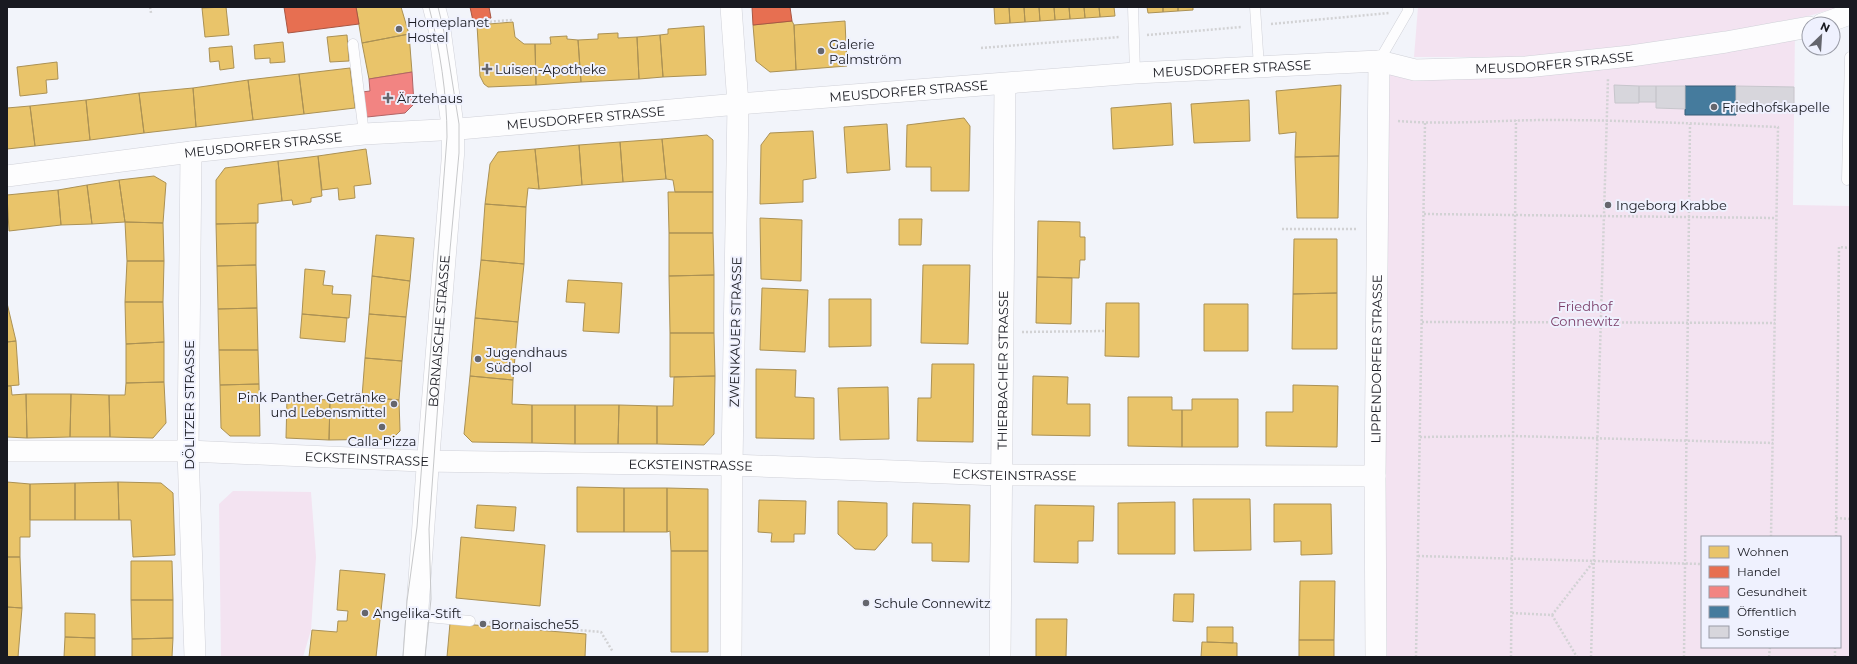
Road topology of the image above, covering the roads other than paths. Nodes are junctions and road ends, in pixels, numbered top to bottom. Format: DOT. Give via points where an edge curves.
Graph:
graph roads {
  1 [pos="731,7"];
  2 [pos="1133,7"];
  3 [pos="1255,7"];
  4 [pos="1408,9"];
  5 [pos="436,17"];
  6 [pos="1801,28"];
  7 [pos="353,44"];
  8 [pos="1850,57"];
  9 [pos="1379,61"];
  10 [pos="1259,67"];
  11 [pos="1135,73"];
  12 [pos="1005,84"];
  13 [pos="738,104"];
  14 [pos="453,129"];
  15 [pos="364,134"];
  16 [pos="191,152"];
  17 [pos="7,176"];
  18 [pos="1847,180"];
  19 [pos="7,451"];
  20 [pos="188,451"];
  21 [pos="428,462"];
  22 [pos="732,465"];
  23 [pos="1000,475"];
  24 [pos="1376,476"];
  25 [pos="417,616"];
  26 [pos="470,621"];
  27 [pos="195,657"];
  28 [pos="414,657"];
  29 [pos="732,657"];
  30 [pos="1000,657"];
  31 [pos="1376,657"];
  1 -- 13 [label="street, ZWENKAUER STRASSE"];
  2 -- 11 [label="lane"];
  3 -- 10 [label="lane"];
  4 -- 9 [label="lane"];
  5 -- 14 [label="main road, BORNAISCHE STRASSE"];
  6 -- 9 [label="street, MEUSDORFER STRASSE" via="1631,56 1526,67 1415,70"];
  7 -- 15 [label="lane"];
  8 -- 18 [label="lane"];
  9 -- 10 [label="street, MEUSDORFER STRASSE"];
  9 -- 24 [label="street, LIPPENDORFER STRASSE"];
  10 -- 11 [label="street, MEUSDORFER STRASSE"];
  11 -- 12 [label="street, MEUSDORFER STRASSE"];
  12 -- 13 [label="street, MEUSDORFER STRASSE"];
  12 -- 23 [label="street, THIERBACHER STRASSE"];
  13 -- 14 [label="street, MEUSDORFER STRASSE"];
  13 -- 22 [label="street, ZWENKAUER STRASSE"];
  14 -- 15 [label="street, MEUSDORFER STRASSE"];
  14 -- 21 [label="main road, BORNAISCHE STRASSE"];
  15 -- 16 [label="street, MEUSDORFER STRASSE"];
  16 -- 17 [label="street, MEUSDORFER STRASSE"];
  16 -- 20 [label="street, DÖLITZER STRASSE"];
  19 -- 20 [label="street, ECKSTEINSTRASSE"];
  20 -- 21 [label="street, ECKSTEINSTRASSE"];
  20 -- 27 [label="street, DÖLITZER STRASSE"];
  21 -- 22 [label="street, ECKSTEINSTRASSE"];
  21 -- 25 [label="main road, BORNAISCHE STRASSE"];
  22 -- 23 [label="street, ECKSTEINSTRASSE"];
  22 -- 29 [label="street, ZWENKAUER STRASSE"];
  23 -- 24 [label="street, ECKSTEINSTRASSE"];
  23 -- 30 [label="street, THIERBACHER STRASSE"];
  24 -- 31 [label="street, LIPPENDORFER STRASSE"];
  25 -- 26 [label="lane"];
  25 -- 28 [label="main road, BORNAISCHE STRASSE"];
}
